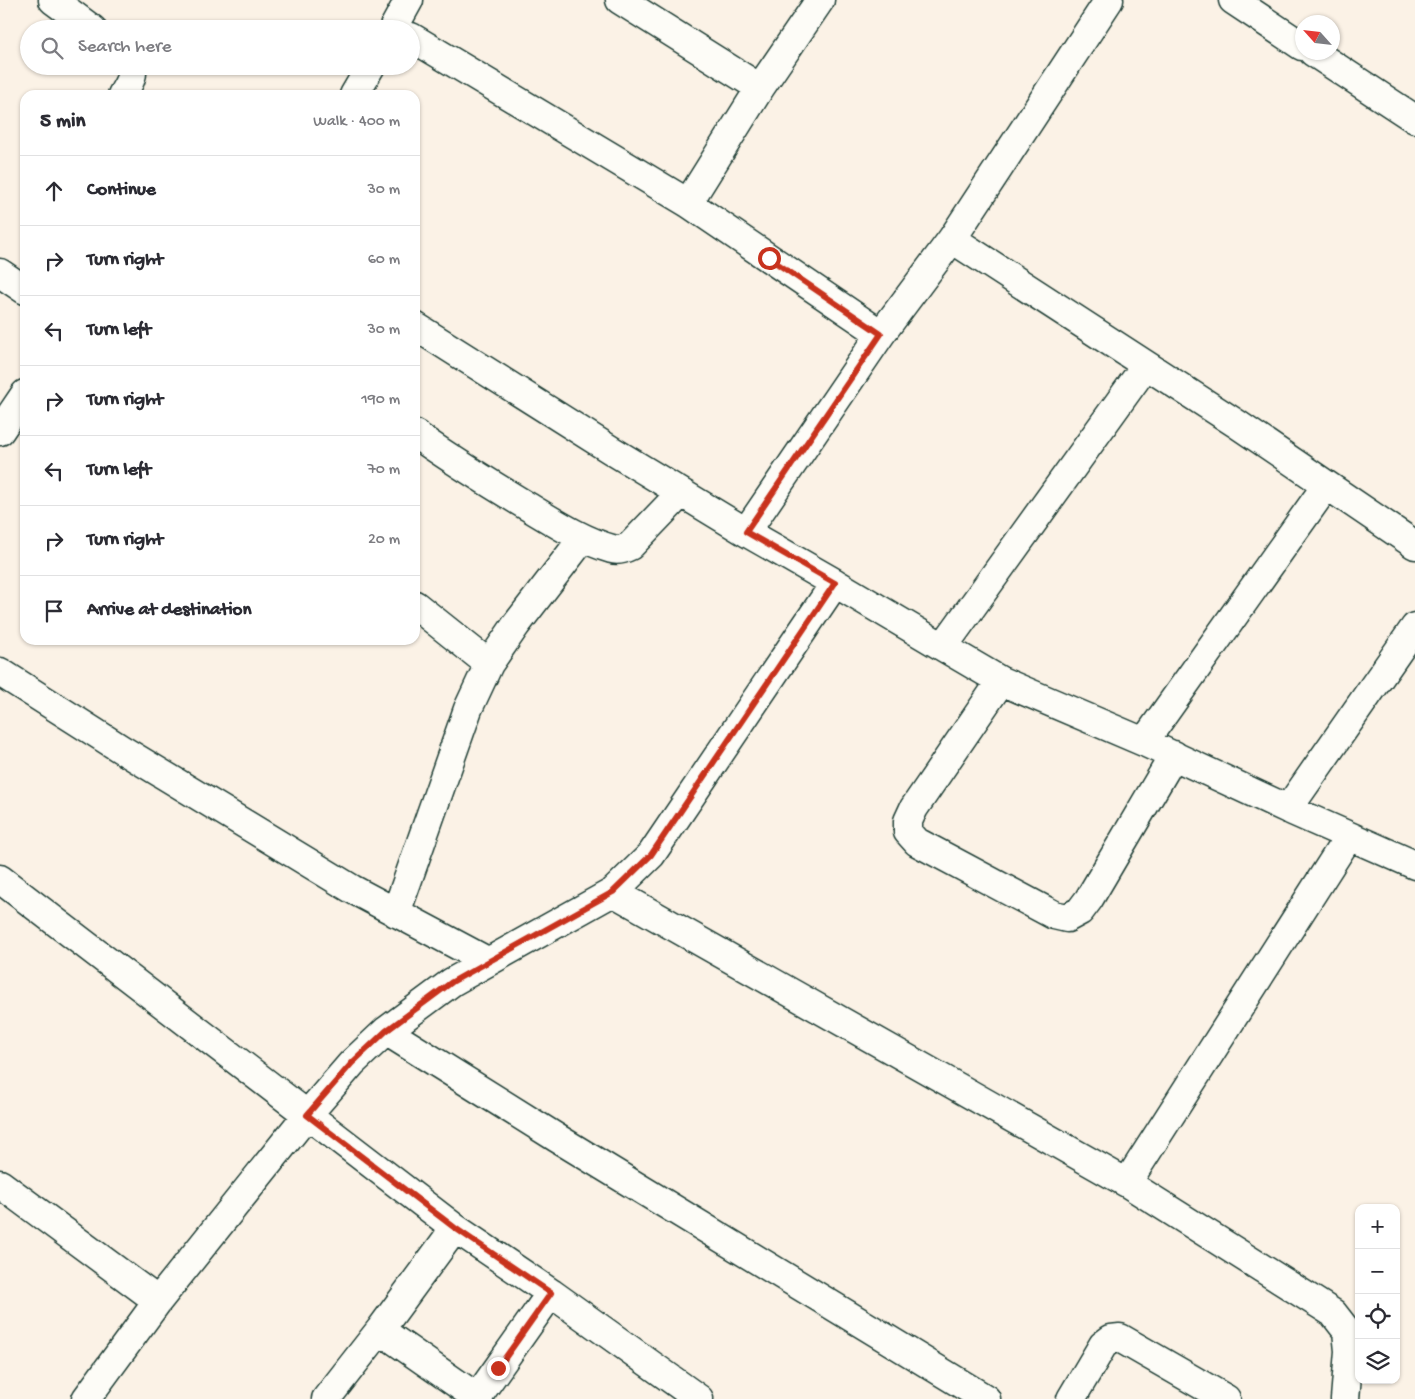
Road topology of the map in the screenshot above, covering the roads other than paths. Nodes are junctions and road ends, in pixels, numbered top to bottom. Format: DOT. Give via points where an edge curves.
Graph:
graph roads {
  1 [pos="54,0"];
  2 [pos="409,0"];
  3 [pos="620,0"];
  4 [pos="820,0"];
  5 [pos="1110,0"];
  6 [pos="1233,0"];
  7 [pos="80,20"];
  8 [pos="403,20"];
  9 [pos="1295,41"];
  10 [pos="420,43"];
  11 [pos="1325,60"];
  12 [pos="132,75"];
  13 [pos="366,75"];
  14 [pos="760,88"];
  15 [pos="125,90"];
  16 [pos="357,90"];
  17 [pos="1415,119"];
  18 [pos="688,203"];
  19 [pos="952,239"];
  20 [pos="0,273"];
  21 [pos="20,287"];
  22 [pos="420,329"];
  23 [pos="881,334"];
  24 [pos="1146,365"];
  25 [pos="20,401"];
  26 [pos="0,431"];
  27 [pos="420,437"];
  28 [pos="1326,486"];
  29 [pos="681,493"];
  30 [pos="746,532"];
  31 [pos="583,538"];
  32 [pos="1415,545"];
  33 [pos="835,583"];
  34 [pos="420,609"];
  35 [pos="1415,627"];
  36 [pos="943,648"];
  37 [pos="489,664"];
  38 [pos="0,672"];
  39 [pos="1001,681"];
  40 [pos="1144,742"];
  41 [pos="1174,755"];
  42 [pos="1288,809"];
  43 [pos="1349,836"];
  44 [pos="1415,865"];
  45 [pos="0,879"];
  46 [pos="613,892"];
  47 [pos="396,913"];
  48 [pos="487,961"];
  49 [pos="386,1031"];
  50 [pos="307,1115"];
  51 [pos="1127,1183"];
  52 [pos="3,1191"];
  53 [pos="455,1228"];
  54 [pos="551,1293"];
  55 [pos="158,1301"];
  56 [pos="380,1330"];
  57 [pos="86,1399"];
  58 [pos="326,1399"];
  59 [pos="477,1399"];
  60 [pos="699,1399"];
  61 [pos="986,1399"];
  62 [pos="1071,1399"];
  63 [pos="1226,1399"];
  64 [pos="1345,1399"];
  1 -- 7 [label="street"];
  2 -- 8 [label="street"];
  3 -- 14 [label="street"];
  4 -- 14 [label="street"];
  5 -- 19 [label="street"];
  6 -- 9 [label="street"];
  10 -- 18 [label="street"];
  11 -- 17 [label="street"];
  12 -- 15 [label="street"];
  13 -- 16 [label="street"];
  14 -- 18 [label="street"];
  18 -- 23 [label="street"];
  19 -- 23 [label="street"];
  19 -- 24 [label="street"];
  20 -- 21 [label="street"];
  22 -- 29 [label="street"];
  23 -- 30 [label="street"];
  24 -- 28 [label="street"];
  24 -- 36 [label="street"];
  25 -- 26 [label="street"];
  27 -- 31 [label="street"];
  28 -- 32 [label="street"];
  28 -- 40 [label="street"];
  29 -- 30 [label="street"];
  29 -- 31 [label="street" via="630,546 622,550 613,550"];
  30 -- 33 [label="street"];
  31 -- 37 [label="street"];
  33 -- 36 [label="street"];
  33 -- 46 [label="street" via="651,855"];
  34 -- 37 [label="street"];
  35 -- 42 [label="street"];
  36 -- 39 [label="street"];
  37 -- 47 [label="street" via="468,710"];
  38 -- 47 [label="street" via="218,808"];
  39 -- 40 [label="street"];
  39 -- 41 [label="street" via="914,808 908,821 908,832 917,842 1054,915 1067,918 1080,911"];
  40 -- 41 [label="street"];
  41 -- 42 [label="street"];
  42 -- 43 [label="street"];
  43 -- 44 [label="street"];
  43 -- 51 [label="street"];
  45 -- 50 [label="street"];
  46 -- 48 [label="street"];
  46 -- 51 [label="street"];
  47 -- 48 [label="street"];
  48 -- 49 [label="street" via="452,982"];
  49 -- 50 [label="street" via="352,1063"];
  49 -- 61 [label="street"];
  50 -- 53 [label="street"];
  50 -- 55 [label="street"];
  51 -- 64 [label="street" via="1333,1314 1347,1331 1349,1351"];
  52 -- 55 [label="street"];
  53 -- 54 [label="street"];
  53 -- 56 [label="street"];
  54 -- 59 [label="street"];
  54 -- 60 [label="street"];
  55 -- 57 [label="street"];
  56 -- 58 [label="street"];
  56 -- 59 [label="street"];
  62 -- 63 [label="street" via="1103,1345 1111,1339 1120,1338"];
}
